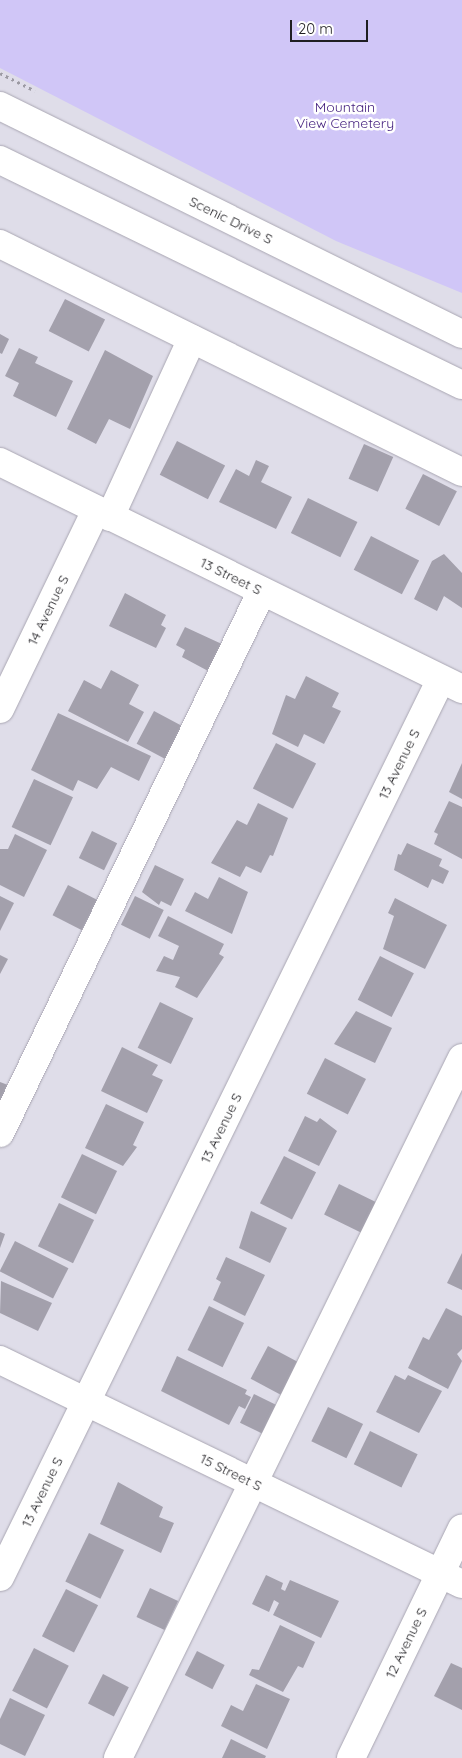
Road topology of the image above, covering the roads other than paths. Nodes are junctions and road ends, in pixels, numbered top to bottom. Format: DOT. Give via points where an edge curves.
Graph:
graph roads {
  1 [pos="0,106"];
  2 [pos="0,160"];
  3 [pos="0,244"];
  4 [pos="462,334"];
  5 [pos="192,339"];
  6 [pos="462,385"];
  7 [pos="0,462"];
  8 [pos="462,472"];
  9 [pos="103,513"];
  10 [pos="262,591"];
  11 [pos="6,680"];
  12 [pos="451,684"];
  13 [pos="0,709"];
  14 [pos="462,1058"];
  15 [pos="0,1132"];
  16 [pos="0,1360"];
  17 [pos="86,1403"];
  18 [pos="254,1483"];
  19 [pos="462,1528"];
  20 [pos="0,1577"];
  21 [pos="451,1578"];
  22 [pos="357,1756"];
  23 [pos="118,1758"];
  1 -- 4 [label="street, Scenic Drive S"];
  2 -- 6 [label="street"];
  3 -- 5 [label="street"];
  5 -- 8 [label="street"];
  5 -- 9 [label="street, 14 Avenue S"];
  7 -- 9 [label="street, 13 Street S"];
  9 -- 10 [label="street, 13 Street S"];
  9 -- 11 [label="street, 14 Avenue S"];
  10 -- 12 [label="street, 13 Street S"];
  10 -- 15 [label="street"];
  11 -- 13 [label="street, 14 Avenue S"];
  12 -- 17 [label="street, 13 Avenue S"];
  14 -- 18 [label="street"];
  16 -- 17 [label="street, 15 Street S"];
  17 -- 18 [label="street, 15 Street S"];
  17 -- 20 [label="street, 13 Avenue S"];
  18 -- 21 [label="street, 15 Street S"];
  18 -- 23 [label="street"];
  19 -- 21 [label="street, 12 Avenue S"];
  21 -- 22 [label="street, 12 Avenue S"];
}
